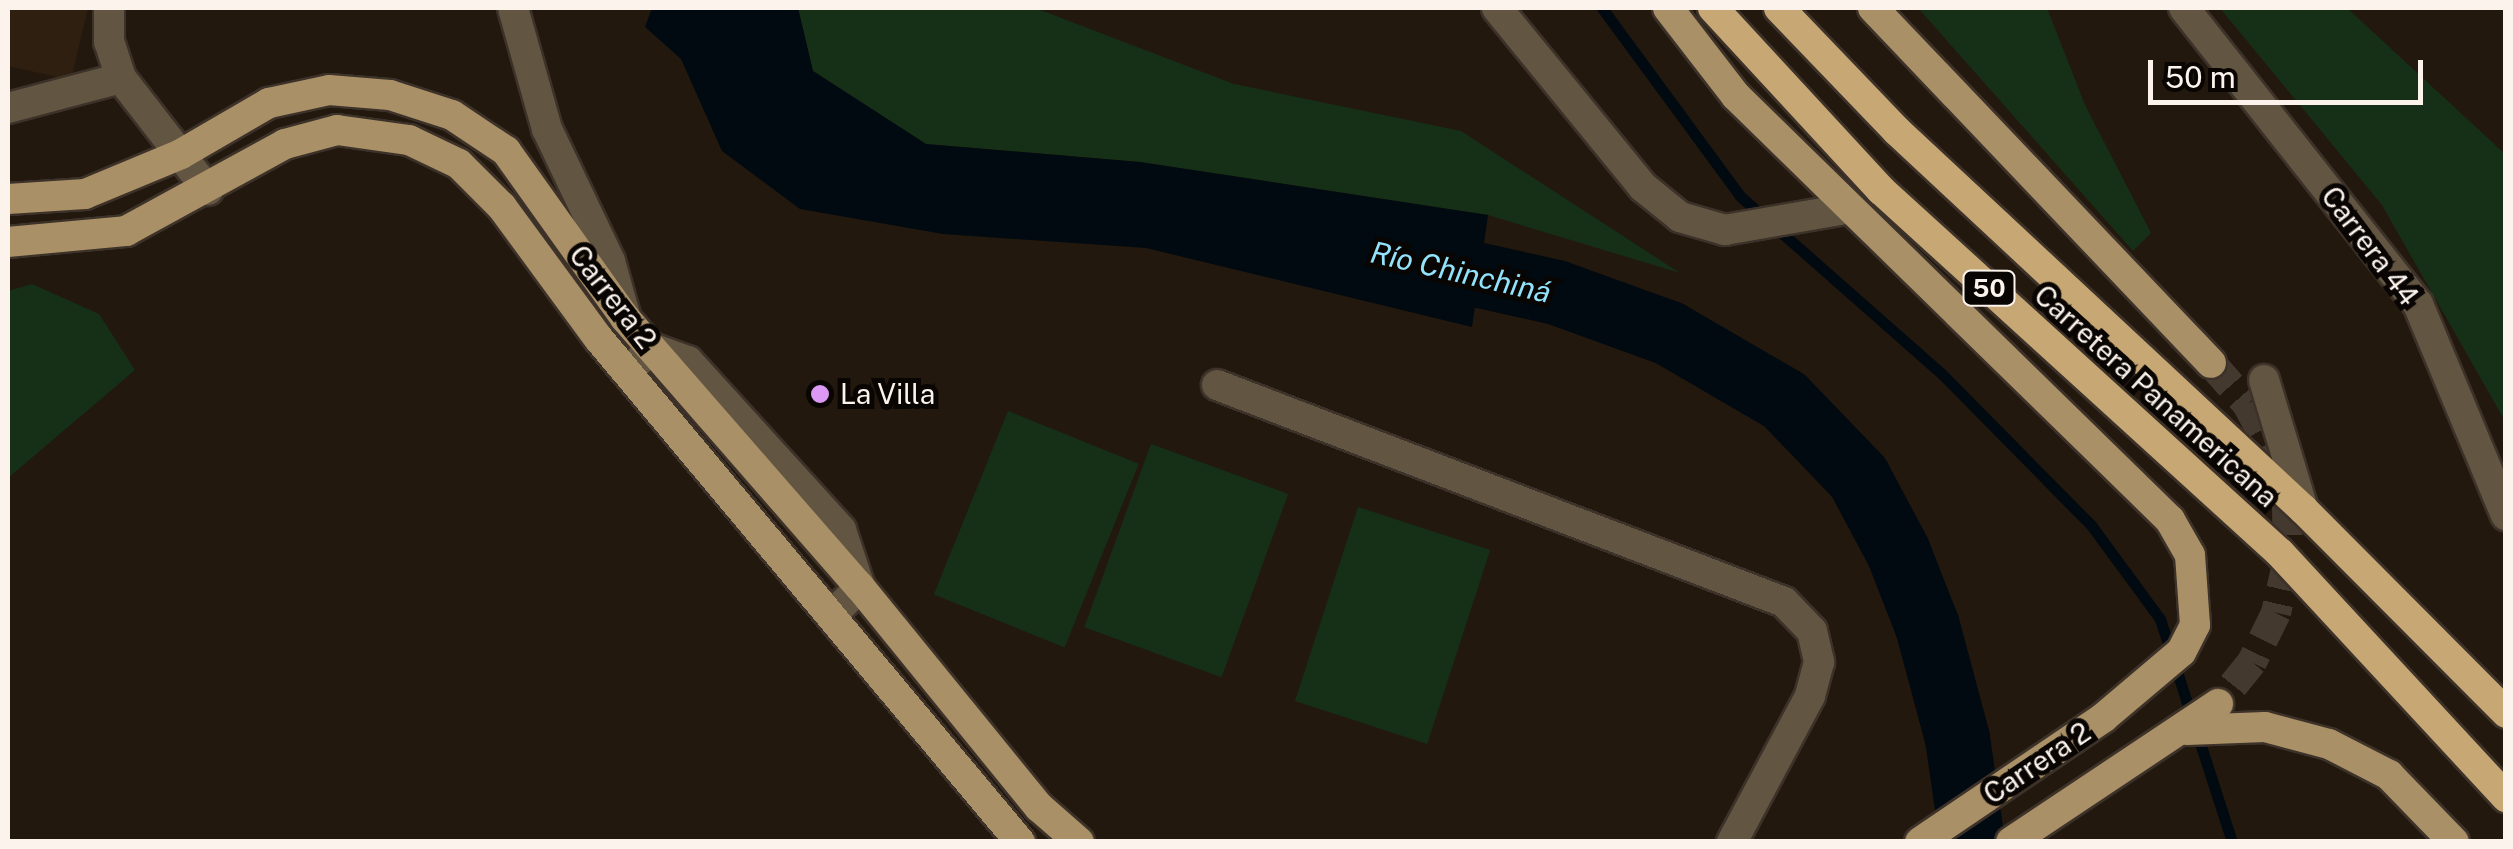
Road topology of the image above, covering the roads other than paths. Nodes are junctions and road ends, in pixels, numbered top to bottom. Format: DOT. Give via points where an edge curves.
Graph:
graph roads {
  1 [pos="109,8"];
  2 [pos="513,8"];
  3 [pos="1496,8"];
  4 [pos="1668,8"];
  5 [pos="1714,8"];
  6 [pos="1779,8"];
  7 [pos="1873,8"];
  8 [pos="2184,8"];
  9 [pos="122,78"];
  10 [pos="8,108"];
  11 [pos="181,154"];
  12 [pos="208,190"];
  13 [pos="8,199"];
  14 [pos="1845,209"];
  15 [pos="8,242"];
  16 [pos="625,318"];
  17 [pos="652,348"];
  18 [pos="2211,363"];
  19 [pos="626,372"];
  20 [pos="2264,380"];
  21 [pos="1217,384"];
  22 [pos="2303,509"];
  23 [pos="2506,515"];
  24 [pos="860,586"];
  25 [pos="831,616"];
  26 [pos="2218,704"];
  27 [pos="2506,713"];
  28 [pos="2186,730"];
  29 [pos="2506,797"];
  30 [pos="1020,842"];
  31 [pos="1079,842"];
  32 [pos="1732,842"];
  33 [pos="1920,842"];
  34 [pos="2011,842"];
  35 [pos="2454,842"];
  1 -- 9 [label="street" via="109,42"];
  2 -- 16 [label="street" via="546,130 610,260"];
  3 -- 14 [label="street" via="1643,187 1680,217 1725,230"];
  4 -- 14 [label="main road, Carrera 2" via="1736,96"];
  5 -- 29 [label="highway, Carretera Panamericana / 50" via="1881,190 2280,553"];
  6 -- 22 [label="highway, Carretera Panamericana / 50" via="1897,131"];
  7 -- 18 [label="main road"];
  8 -- 23 [label="street, Carrera 44" via="2418,304"];
  9 -- 10 [label="street"];
  9 -- 11 [label="street"];
  11 -- 12 [label="street"];
  11 -- 13 [label="main road, Carrera 2" via="85,194"];
  11 -- 16 [label="main road, Carrera 2" via="269,103 329,90 390,95 452,116 506,151"];
  12 -- 15 [label="main road, Carrera 2" via="126,231"];
  12 -- 19 [label="main road, Carrera 2" via="285,144 337,130 410,140 459,164 502,207"];
  14 -- 33 [label="main road, Carrera 2" via="2170,520 2190,555 2194,625 2181,652 2103,718"];
  16 -- 17 [label="main road, Carrera 2"];
  17 -- 19 [label="street"];
  17 -- 24 [label="main road, Carrera 2"];
  19 -- 25 [label="main road, Carrera 2"];
  20 -- 22 [label="street"];
  21 -- 32 [label="street" via="1784,602 1812,631 1818,662 1810,696"];
  22 -- 27 [label="highway, Carretera Panamericana / 50"];
  24 -- 25 [label="street"];
  24 -- 31 [label="main road, Carrera 2" via="1039,807"];
  25 -- 30 [label="main road, Carrera 2"];
  26 -- 28 [label="main road, Carrera 2"];
  28 -- 34 [label="main road, Carrera 2"];
  28 -- 35 [label="main road" via="2265,728 2329,744 2388,775"];
}
